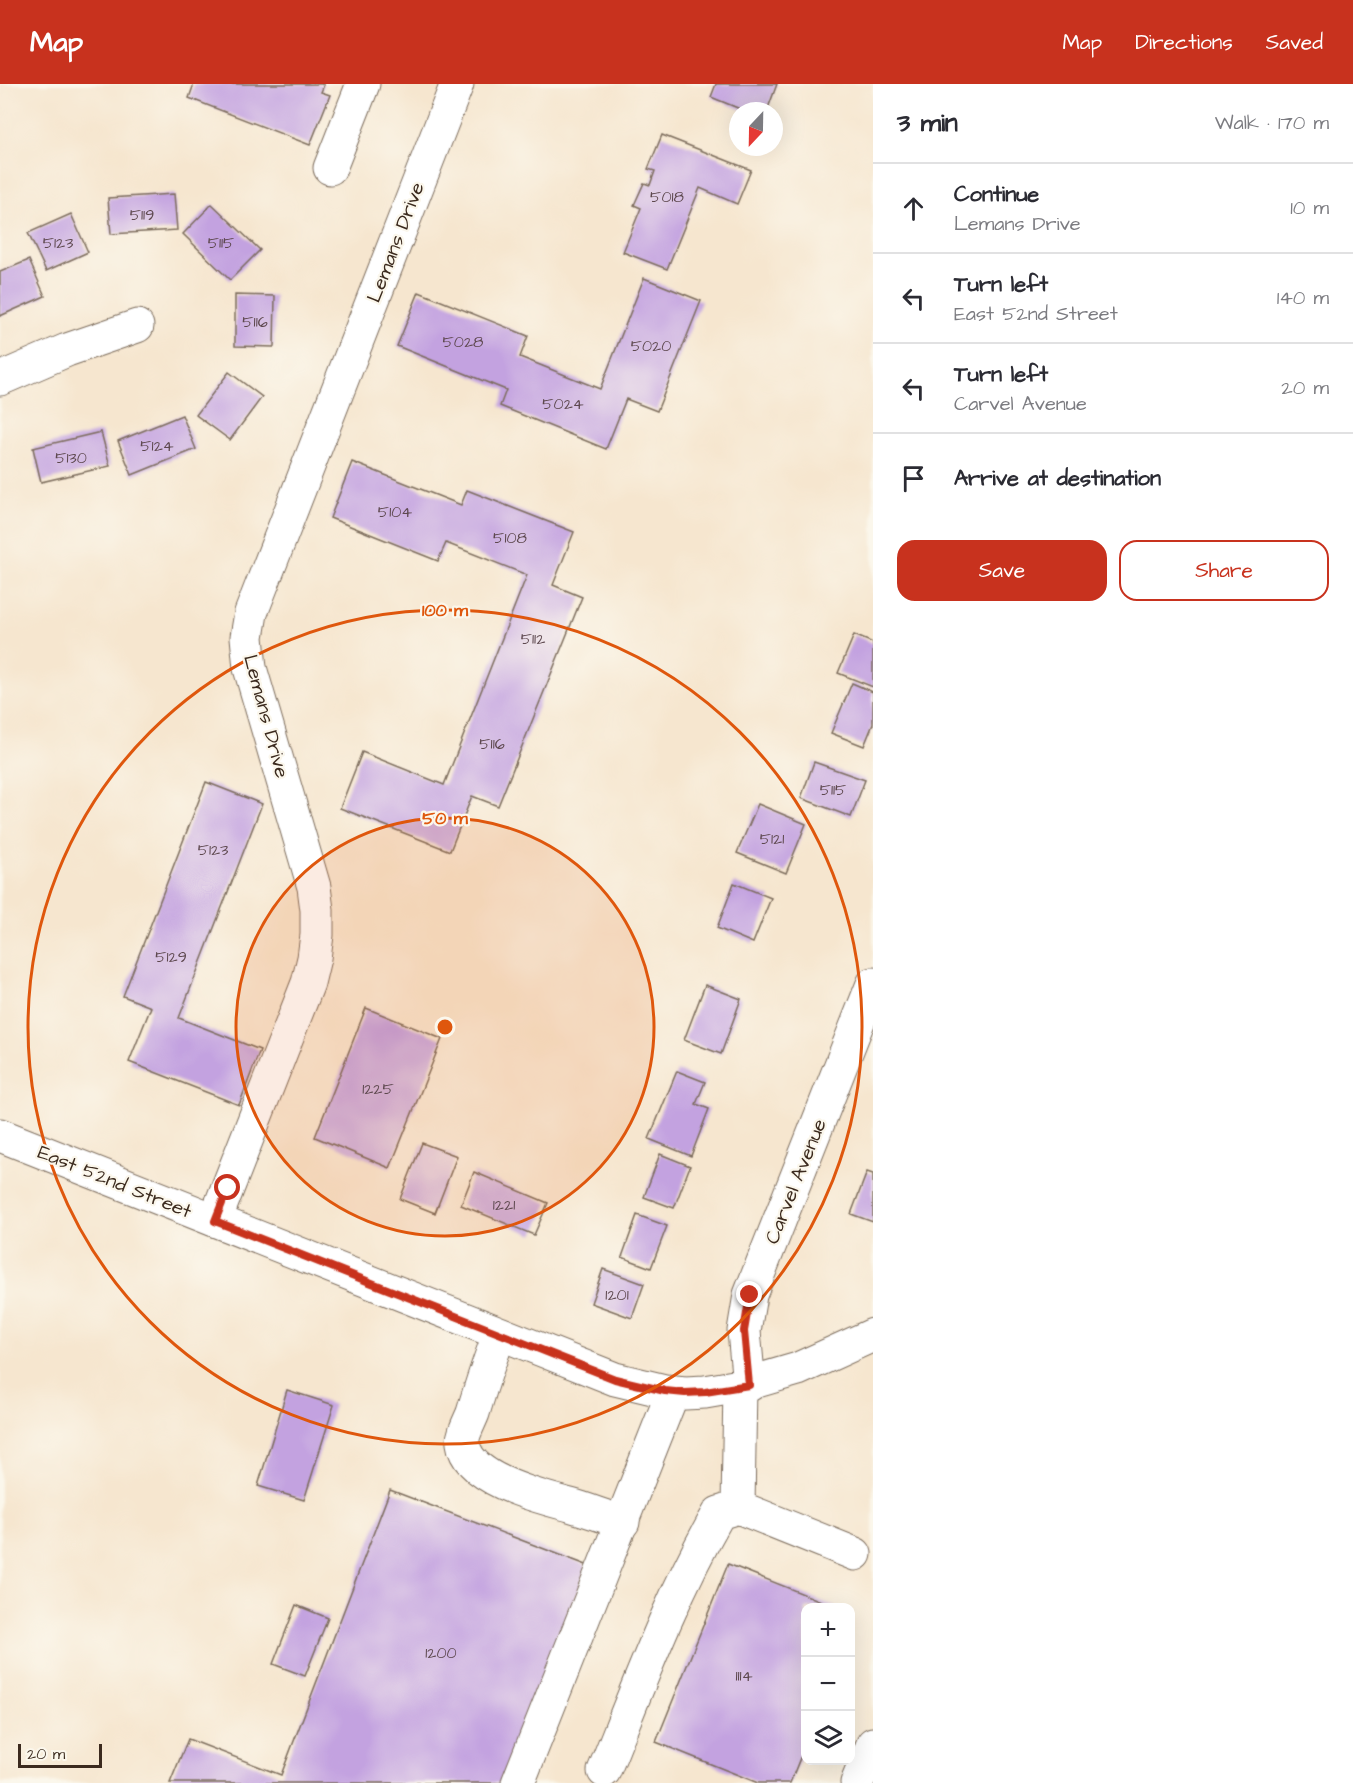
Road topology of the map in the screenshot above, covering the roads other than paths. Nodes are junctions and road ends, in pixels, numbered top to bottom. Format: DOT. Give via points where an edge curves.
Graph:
graph roads {
  1 [pos="363,84"];
  2 [pos="457,84"];
  3 [pos="330,168"];
  4 [pos="137,326"];
  5 [pos="0,379"];
  6 [pos="873,984"];
  7 [pos="1,1137"];
  8 [pos="215,1221"];
  9 [pos="500,1334"];
  10 [pos="873,1335"];
  11 [pos="745,1386"];
  12 [pos="674,1392"];
  13 [pos="738,1507"];
  14 [pos="622,1522"];
  15 [pos="855,1554"];
  16 [pos="873,1744"];
  17 [pos="604,1771"];
  18 [pos="518,1783"];
  19 [pos="857,1783"];
  1 -- 3 [label="street"];
  2 -- 8 [label="street, Lemans Drive" via="251,613 247,637 250,668 312,874 317,935 308,983"];
  4 -- 5 [label="street"];
  6 -- 11 [label="street, Carvel Avenue" via="750,1295 744,1331"];
  7 -- 8 [label="street, East 52nd Street"];
  8 -- 9 [label="street, East 52nd Street"];
  9 -- 12 [label="street, East 52nd Street" via="615,1379"];
  9 -- 14 [label="street" via="463,1442 471,1462 501,1481 542,1498"];
  10 -- 11 [label="street, East 52nd Street" via="798,1369"];
  11 -- 12 [label="street, East 52nd Street"];
  11 -- 13 [label="street, Carvel Avenue"];
  12 -- 14 [label="street"];
  13 -- 15 [label="street"];
  13 -- 17 [label="street" via="719,1513 707,1534 672,1605"];
  14 -- 18 [label="street"];
  16 -- 19 [label="street"];
}
